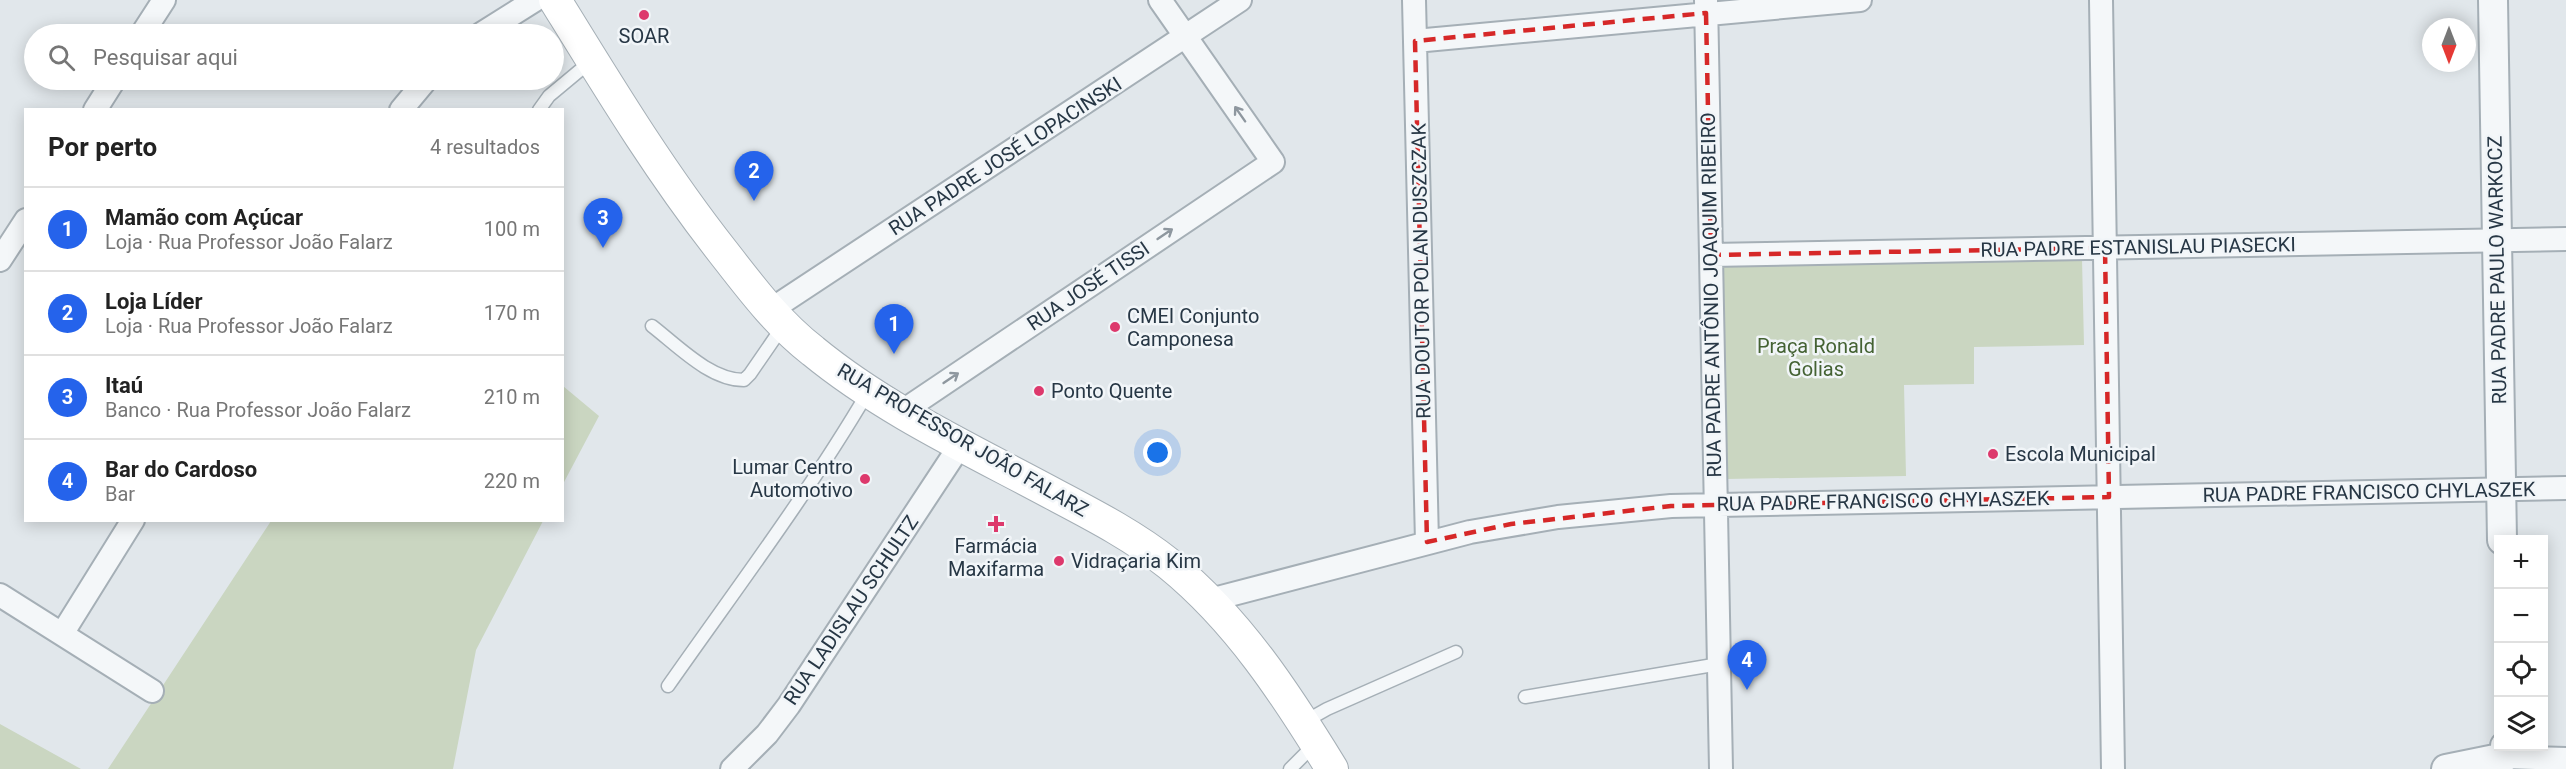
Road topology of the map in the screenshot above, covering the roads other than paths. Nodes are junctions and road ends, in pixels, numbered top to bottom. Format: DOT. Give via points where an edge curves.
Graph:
graph roads {
  1 [pos="164,0"];
  2 [pos="535,0"];
  3 [pos="555,0"];
  4 [pos="1160,0"];
  5 [pos="1240,0"];
  6 [pos="1414,0"];
  7 [pos="1860,0"];
  8 [pos="2101,0"];
  9 [pos="2493,0"];
  10 [pos="1798,2"];
  11 [pos="1706,7"];
  12 [pos="148,24"];
  13 [pos="498,24"];
  14 [pos="1186,36"];
  15 [pos="1415,41"];
  16 [pos="592,60"];
  17 [pos="564,83"];
  18 [pos="108,90"];
  19 [pos="417,90"];
  20 [pos="556,90"];
  21 [pos="96,108"];
  22 [pos="402,108"];
  23 [pos="540,108"];
  24 [pos="24,223"];
  25 [pos="2566,240"];
  26 [pos="2497,241"];
  27 [pos="2105,248"];
  28 [pos="1711,255"];
  29 [pos="0,260"];
  30 [pos="776,318"];
  31 [pos="652,326"];
  32 [pos="869,390"];
  33 [pos="903,411"];
  34 [pos="961,444"];
  35 [pos="2566,488"];
  36 [pos="2501,489"];
  37 [pos="2109,497"];
  38 [pos="1716,504"];
  39 [pos="132,522"];
  40 [pos="2502,535"];
  41 [pos="1427,542"];
  42 [pos="0,595"];
  43 [pos="1210,600"];
  44 [pos="62,634"];
  45 [pos="1456,652"];
  46 [pos="1719,664"];
  47 [pos="668,686"];
  48 [pos="152,691"];
  49 [pos="1525,697"];
  50 [pos="1310,733"];
  51 [pos="2505,752"];
  52 [pos="2566,759"];
  53 [pos="732,769"];
  54 [pos="1290,769"];
  55 [pos="1332,769"];
  56 [pos="1721,769"];
  57 [pos="2113,769"];
  58 [pos="2451,769"];
  1 -- 12 [label="street"];
  2 -- 13 [label="street"];
  3 -- 16 [label="main road, RUA PROFESSOR JOÃO FALARZ"];
  4 -- 14 [label="street"];
  5 -- 14 [label="street, RUA PADRE JOSÉ LOPACINSKI"];
  6 -- 15 [label="street, RUA DOUTOR POLAN DUSZCZAK"];
  7 -- 10 [label="street"];
  8 -- 27 [label="street"];
  9 -- 26 [label="street, RUA PADRE PAULO WARKOCZ"];
  10 -- 11 [label="street"];
  11 -- 15 [label="street"];
  11 -- 28 [label="street, RUA PADRE ANTÔNIO JOAQUIM RIBEIRO"];
  14 -- 30 [label="street, RUA PADRE JOSÉ LOPACINSKI"];
  33 -- 14 [label="street, RUA JOSÉ TISSI, one-way" via="1273,162"];
  15 -- 41 [label="street, RUA DOUTOR POLAN DUSZCZAK"];
  16 -- 17 [label="lane"];
  16 -- 30 [label="main road, RUA PROFESSOR JOÃO FALARZ" via="676,191"];
  18 -- 21 [label="street"];
  19 -- 22 [label="street"];
  20 -- 23 [label="lane"];
  24 -- 29 [label="street"];
  25 -- 26 [label="street, RUA PADRE ESTANISLAU PIASECKI"];
  26 -- 27 [label="street, RUA PADRE ESTANISLAU PIASECKI"];
  26 -- 36 [label="street, RUA PADRE PAULO WARKOCZ"];
  27 -- 28 [label="street, RUA PADRE ESTANISLAU PIASECKI"];
  27 -- 37 [label="street"];
  28 -- 38 [label="street, RUA PADRE ANTÔNIO JOAQUIM RIBEIRO"];
  30 -- 31 [label="lane" via="744,380 733,380 701,364"];
  30 -- 32 [label="main road, RUA PROFESSOR JOÃO FALARZ" via="823,359"];
  32 -- 33 [label="main road, RUA PROFESSOR JOÃO FALARZ"];
  32 -- 47 [label="lane" via="828,458"];
  33 -- 34 [label="main road, RUA PROFESSOR JOÃO FALARZ"];
  34 -- 43 [label="main road, RUA PROFESSOR JOÃO FALARZ" via="1144,546"];
  34 -- 53 [label="street, RUA LADISLAU SCHULTZ" via="789,705"];
  35 -- 36 [label="street, RUA PADRE FRANCISCO CHYLASZEK"];
  36 -- 37 [label="street, RUA PADRE FRANCISCO CHYLASZEK"];
  36 -- 40 [label="street, RUA PADRE PAULO WARKOCZ"];
  37 -- 38 [label="street, RUA PADRE FRANCISCO CHYLASZEK"];
  37 -- 57 [label="street"];
  38 -- 41 [label="street, RUA PADRE FRANCISCO CHYLASZEK" via="1558,517"];
  38 -- 46 [label="street, RUA PADRE ANTÔNIO JOAQUIM RIBEIRO"];
  39 -- 44 [label="street"];
  41 -- 43 [label="street, RUA PADRE FRANCISCO CHYLASZEK"];
  42 -- 44 [label="street"];
  43 -- 50 [label="main road, RUA PROFESSOR JOÃO FALARZ" via="1242,636"];
  44 -- 48 [label="street"];
  45 -- 50 [label="lane" via="1328,709"];
  46 -- 49 [label="lane"];
  46 -- 56 [label="street, RUA PADRE ANTÔNIO JOAQUIM RIBEIRO"];
  50 -- 54 [label="lane"];
  50 -- 55 [label="main road, RUA PROFESSOR JOÃO FALARZ"];
  51 -- 52 [label="street"];
  51 -- 58 [label="street"];
}
